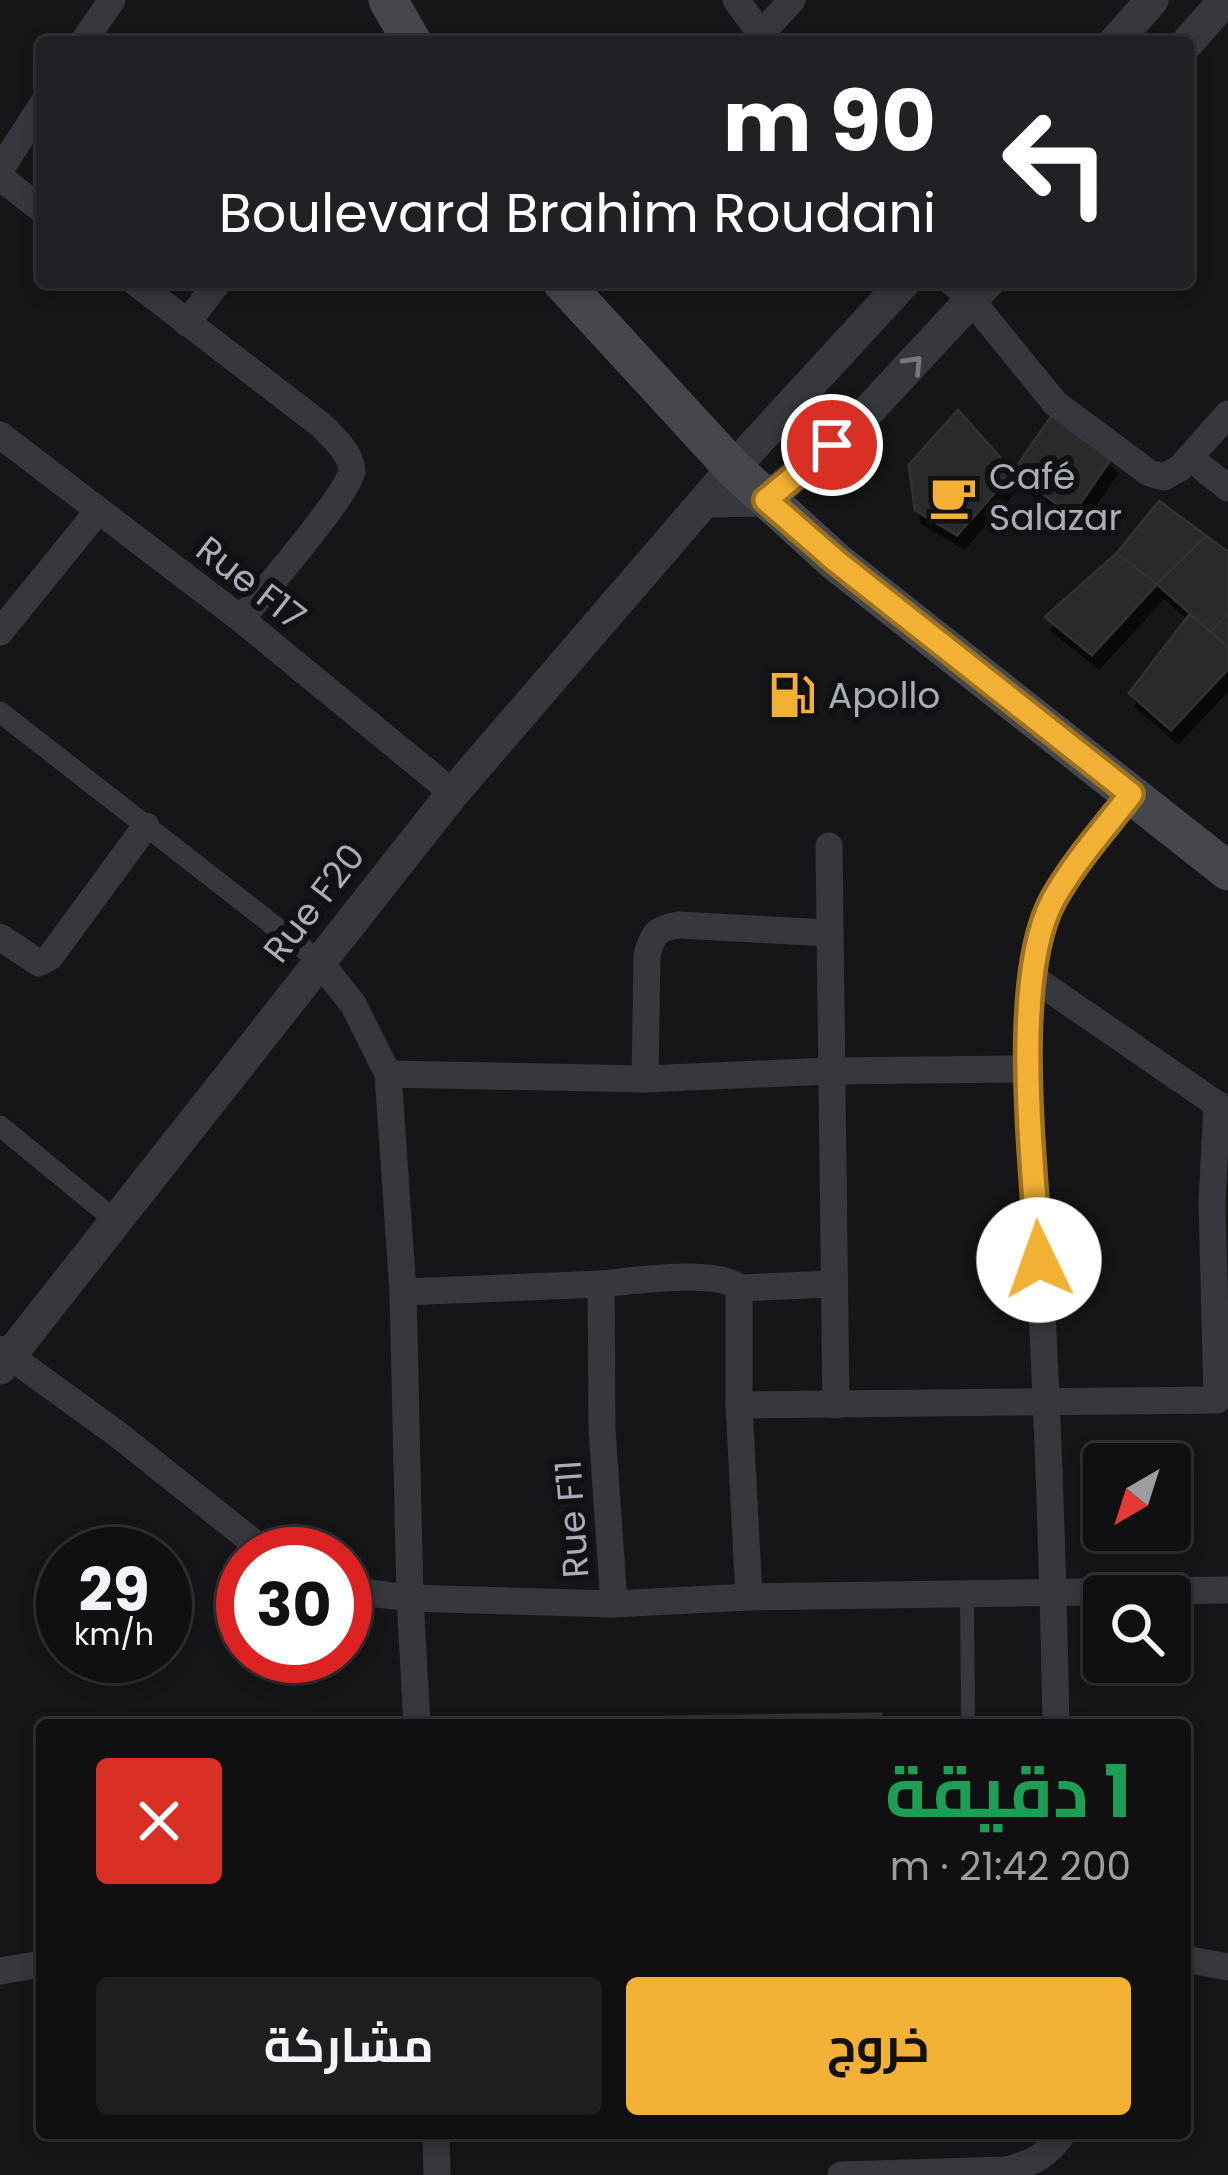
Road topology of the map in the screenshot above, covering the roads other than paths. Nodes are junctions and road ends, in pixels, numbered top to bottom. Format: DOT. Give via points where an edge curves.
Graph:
graph roads {
  1 [pos="388,0"];
  2 [pos="736,0"];
  3 [pos="792,0"];
  4 [pos="1152,0"];
  5 [pos="1225,0"];
  6 [pos="102,4"];
  7 [pos="86,36"];
  8 [pos="409,36"];
  9 [pos="763,36"];
  10 [pos="765,36"];
  11 [pos="1120,36"];
  12 [pos="1193,36"];
  13 [pos="36,115"];
  14 [pos="0,173"];
  15 [pos="36,204"];
  16 [pos="143,288"];
  17 [pos="213,288"];
  18 [pos="567,288"];
  19 [pos="899,288"];
  20 [pos="971,288"];
  21 [pos="187,323"];
  22 [pos="1228,415"];
  23 [pos="0,435"];
  24 [pos="1190,458"];
  25 [pos="733,469"];
  26 [pos="1228,488"];
  27 [pos="766,500"];
  28 [pos="708,501"];
  29 [pos="98,511"];
  30 [pos="241,619"];
  31 [pos="0,632"];
  32 [pos="0,712"];
  33 [pos="453,793"];
  34 [pos="1131,794"];
  35 [pos="146,826"];
  36 [pos="829,846"];
  37 [pos="1228,871"];
  38 [pos="829,933"];
  39 [pos="0,937"];
  40 [pos="318,960"];
  41 [pos="1032,977"];
  42 [pos="1028,1069"];
  43 [pos="830,1070"];
  44 [pos="388,1074"];
  45 [pos="645,1079"];
  46 [pos="1222,1108"];
  47 [pos="0,1126"];
  48 [pos="116,1221"];
  49 [pos="601,1284"];
  50 [pos="833,1284"];
  51 [pos="739,1288"];
  52 [pos="403,1292"];
  53 [pos="3,1358"];
  54 [pos="1047,1404"];
  55 [pos="739,1405"];
  56 [pos="836,1405"];
  57 [pos="234,1527"];
  58 [pos="1228,1590"];
  59 [pos="1053,1592"];
  60 [pos="372,1593"];
  61 [pos="967,1594"];
  62 [pos="749,1597"];
  63 [pos="410,1598"];
  64 [pos="614,1604"];
  65 [pos="417,1719"];
  66 [pos="968,1719"];
  67 [pos="1056,1719"];
  68 [pos="1191,1960"];
  69 [pos="36,1965"];
  70 [pos="1228,1967"];
  71 [pos="0,1971"];
  72 [pos="436,2139"];
  73 [pos="1059,2139"];
  74 [pos="1006,2172"];
  75 [pos="437,2175"];
  76 [pos="841,2175"];
  1 -- 8 [label="main road"];
  2 -- 9 [label="street"];
  3 -- 10 [label="street"];
  4 -- 11 [label="street"];
  5 -- 12 [label="street"];
  6 -- 7 [label="street"];
  13 -- 14 [label="street"];
  14 -- 15 [label="street"];
  16 -- 21 [label="street"];
  17 -- 21 [label="street"];
  18 -- 25 [label="main road"];
  19 -- 25 [label="street, Rue F20"];
  20 -- 24 [label="street" via="1055,403 1131,462 1164,477"];
  27 -- 20 [label="street, one-way" via="856,424"];
  21 -- 30 [label="street" via="321,425 352,469"];
  22 -- 24 [label="street"];
  23 -- 29 [label="street, Rue F17"];
  24 -- 26 [label="street"];
  25 -- 27 [label="main road"];
  25 -- 28 [label="street, Rue F20"];
  27 -- 28 [label="street"];
  27 -- 34 [label="main road"];
  28 -- 33 [label="street, Rue F20"];
  29 -- 30 [label="street, Rue F17"];
  29 -- 31 [label="street"];
  30 -- 33 [label="street, Rue F17"];
  32 -- 35 [label="street"];
  33 -- 40 [label="street, Rue F20"];
  34 -- 37 [label="main road"];
  34 -- 41 [label="street" via="1052,902"];
  35 -- 39 [label="street" via="50,957 39,963"];
  35 -- 40 [label="street"];
  36 -- 38 [label="street"];
  38 -- 43 [label="street"];
  38 -- 45 [label="street" via="662,927 647,956"];
  40 -- 44 [label="street" via="353,1004"];
  40 -- 48 [label="street, Rue F20"];
  41 -- 42 [label="street"];
  41 -- 46 [label="street"];
  42 -- 43 [label="street"];
  42 -- 54 [label="street"];
  43 -- 45 [label="street"];
  43 -- 50 [label="street"];
  44 -- 45 [label="street"];
  44 -- 52 [label="street"];
  46 -- 54 [label="street" via="1212,1202 1216,1400"];
  47 -- 48 [label="street"];
  48 -- 53 [label="street, Rue F20"];
  49 -- 51 [label="street" via="721,1278"];
  49 -- 52 [label="street"];
  49 -- 64 [label="street, Rue F11"];
  50 -- 51 [label="street"];
  50 -- 56 [label="street"];
  51 -- 55 [label="street"];
  52 -- 63 [label="street"];
  53 -- 57 [label="street" via="116,1433"];
  54 -- 56 [label="street"];
  54 -- 59 [label="street"];
  55 -- 56 [label="street"];
  55 -- 62 [label="street"];
  58 -- 59 [label="street"];
  59 -- 61 [label="street"];
  59 -- 67 [label="street"];
  60 -- 63 [label="street"];
  61 -- 62 [label="street"];
  61 -- 66 [label="lane"];
  62 -- 64 [label="street"];
  63 -- 64 [label="street"];
  63 -- 65 [label="street"];
  68 -- 70 [label="street"];
  69 -- 71 [label="street"];
  72 -- 75 [label="street"];
  73 -- 74 [label="street" via="1048,2154"];
  74 -- 76 [label="street"];
}
